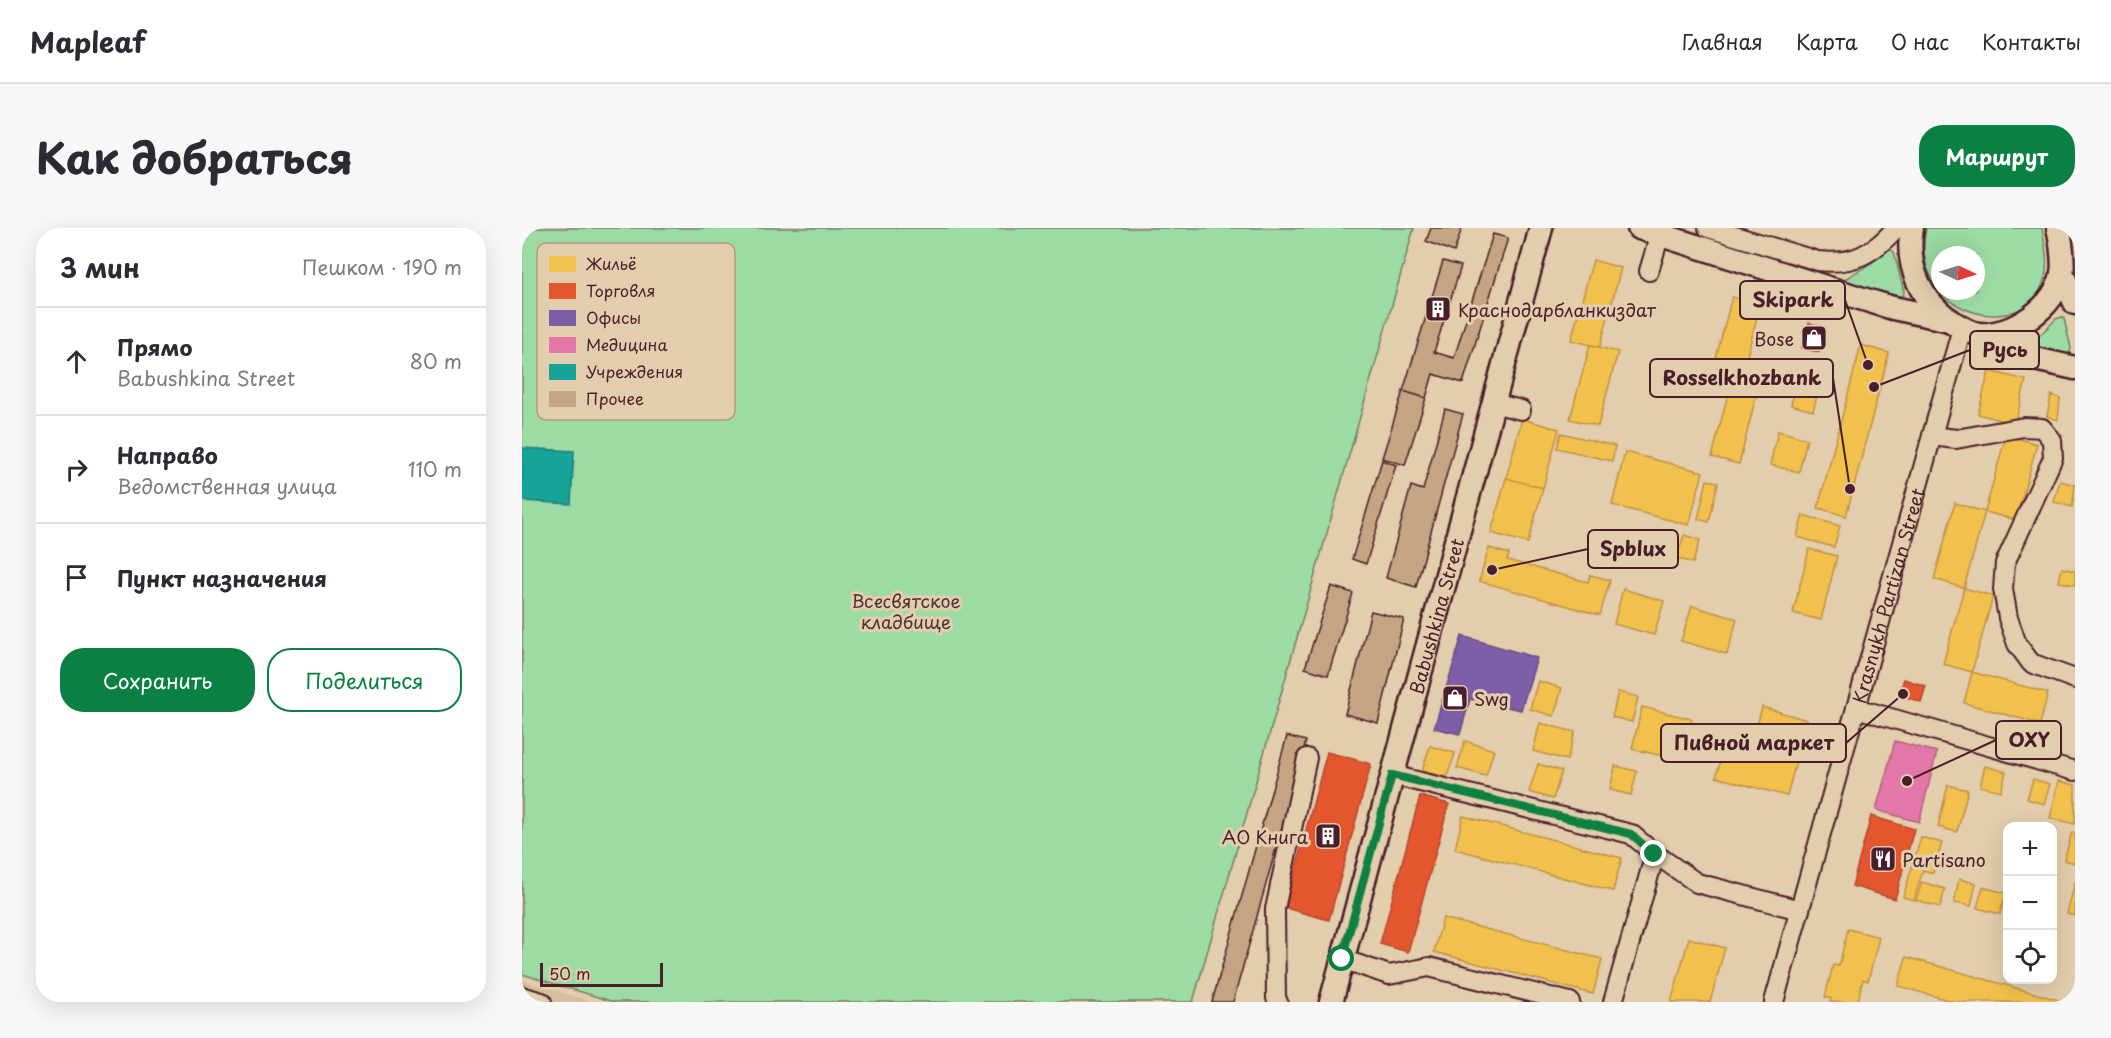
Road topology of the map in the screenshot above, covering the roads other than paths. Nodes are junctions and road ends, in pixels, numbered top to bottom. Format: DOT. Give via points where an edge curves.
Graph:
graph roads {
  1 [pos="1541,228"];
  2 [pos="1708,228"];
  3 [pos="1896,228"];
  4 [pos="1912,228"];
  5 [pos="1649,231"];
  6 [pos="2064,236"];
  7 [pos="2068,269"];
  8 [pos="1649,271"];
  9 [pos="2075,303"];
  10 [pos="1963,327"];
  11 [pos="2075,369"];
  12 [pos="1492,403"];
  13 [pos="1521,410"];
  14 [pos="1932,436"];
  15 [pos="2075,679"];
  16 [pos="1856,708"];
  17 [pos="1307,758"];
  18 [pos="2075,771"];
  19 [pos="1392,775"];
  20 [pos="1654,854"];
  21 [pos="1800,910"];
  22 [pos="1342,959"];
  23 [pos="1508,994"];
  24 [pos="522,996"];
  25 [pos="542,1002"];
  26 [pos="1278,1002"];
  27 [pos="1331,1002"];
  28 [pos="1570,1002"];
  29 [pos="1613,1002"];
  30 [pos="1774,1002"];
  1 -- 12 [label="main road, Babushkina Street"];
  2 -- 3 [label="street" via="1833,263 1859,257"];
  4 -- 10 [label="main road" via="1911,260 1918,281 1930,304"];
  5 -- 8 [label="street"];
  5 -- 10 [label="main road"];
  6 -- 7 [label="main road"];
  7 -- 9 [label="main road"];
  7 -- 10 [label="main road" via="2034,316 1992,333"];
  10 -- 11 [label="main road" via="2008,353"];
  10 -- 14 [label="street, Krasnykh Partizan Street"];
  12 -- 13 [label="street"];
  12 -- 19 [label="main road, Babushkina Street"];
  14 -- 15 [label="street" via="1956,439 2024,427 2042,428 2052,440 2053,458 2005,563 2003,590 2007,618 2017,644 2031,663"];
  14 -- 16 [label="street, Krasnykh Partizan Street"];
  16 -- 18 [label="street"];
  16 -- 21 [label="street, Krasnykh Partizan Street"];
  17 -- 26 [label="street" via="1275,909"];
  19 -- 20 [label="street" via="1631,834"];
  19 -- 22 [label="main road, Babushkina Street"];
  20 -- 21 [label="street" via="1697,883"];
  20 -- 29 [label="street"];
  21 -- 30 [label="street, Krasnykh Partizan Street"];
  22 -- 23 [label="street" via="1389,975 1429,967"];
  22 -- 27 [label="main road, Babushkina Street"];
  23 -- 28 [label="street"];
  24 -- 25 [label="street"];
}
